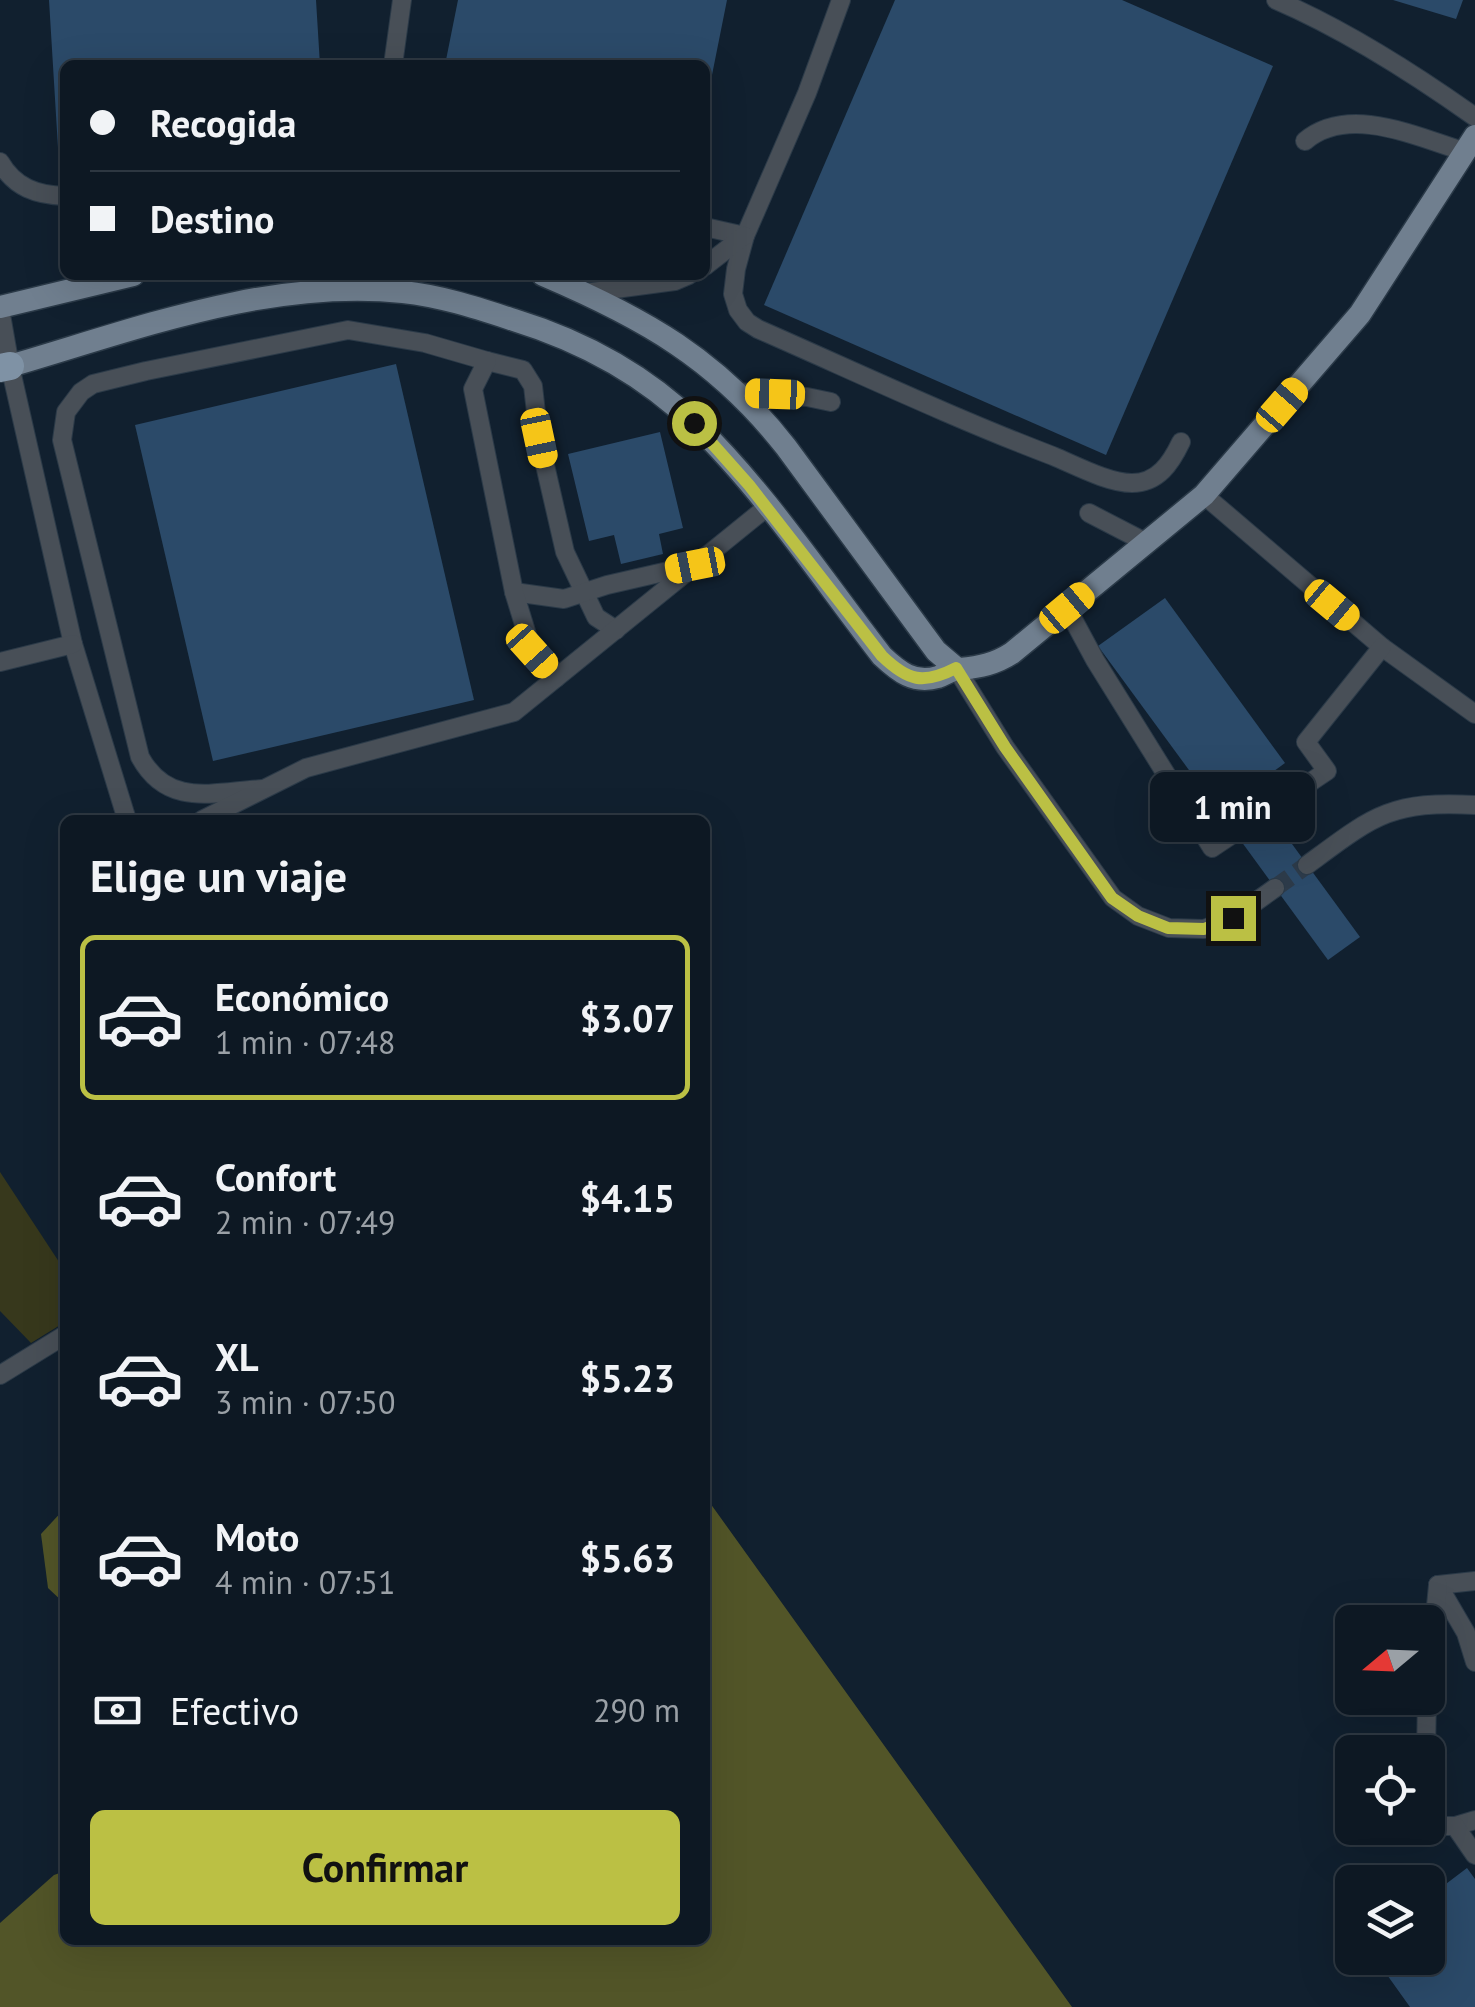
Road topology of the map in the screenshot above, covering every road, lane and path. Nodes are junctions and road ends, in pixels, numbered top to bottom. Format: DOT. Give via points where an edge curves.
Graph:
graph roads {
  1 [pos="402,0"];
  2 [pos="841,0"];
  3 [pos="1276,0"];
  4 [pos="394,60"];
  5 [pos="1475,117"];
  6 [pos="1305,141"];
  7 [pos="1470,144"];
  8 [pos="0,162"];
  9 [pos="60,196"];
  10 [pos="710,228"];
  11 [pos="745,236"];
  12 [pos="710,262"];
  13 [pos="113,280"];
  14 [pos="555,280"];
  15 [pos="677,280"];
  16 [pos="585,293"];
  17 [pos="0,308"];
  18 [pos="487,361"];
  19 [pos="5,367"];
  20 [pos="738,392"];
  21 [pos="831,402"];
  22 [pos="1180,442"];
  23 [pos="1204,495"];
  24 [pos="767,507"];
  25 [pos="1089,514"];
  26 [pos="1145,542"];
  27 [pos="695,565"];
  28 [pos="514,592"];
  29 [pos="586,592"];
  30 [pos="1067,608"];
  31 [pos="616,630"];
  32 [pos="74,644"];
  33 [pos="1382,648"];
  34 [pos="0,662"];
  35 [pos="956,668"];
  36 [pos="556,678"];
  37 [pos="1475,714"];
  38 [pos="263,789"];
  39 [pos="1475,806"];
  40 [pos="125,815"];
  41 [pos="212,815"];
  42 [pos="1306,865"];
  43 [pos="1275,888"];
  44 [pos="60,1338"];
  45 [pos="0,1375"];
  46 [pos="1475,1581"];
  47 [pos="1438,1586"];
  48 [pos="1436,1605"];
  49 [pos="1475,1662"];
  50 [pos="1475,1820"];
  51 [pos="1445,1826"];
  52 [pos="1456,1826"];
  53 [pos="1475,1855"];
  1 -- 4 [label="street"];
  2 -- 11 [label="street"];
  3 -- 5 [label="street"];
  6 -- 7 [label="street" via="1327,127 1366,123"];
  7 -- 23 [label="main road" via="1360,314"];
  8 -- 9 [label="street" via="30,191"];
  10 -- 11 [label="street"];
  11 -- 12 [label="street"];
  11 -- 22 [label="street" via="734,294 738,310 758,329 1118,481 1150,480"];
  13 -- 17 [label="main road"];
  14 -- 16 [label="main road"];
  15 -- 16 [label="street"];
  16 -- 20 [label="main road" via="661,332"];
  17 -- 19 [label="street"];
  18 -- 28 [label="street" via="473,390"];
  18 -- 29 [label="street" via="523,370 532,386 565,552"];
  18 -- 38 [label="street" via="348,330 106,379 81,392 66,412 62,440 140,757 176,792"];
  19 -- 24 [label="main road" via="270,296 338,289 438,298 568,338 632,375 694,423"];
  19 -- 32 [label="street"];
  20 -- 21 [label="street"];
  20 -- 35 [label="main road" via="936,651"];
  23 -- 26 [label="main road"];
  23 -- 33 [label="street"];
  24 -- 27 [label="street"];
  24 -- 35 [label="main road" via="898,671 926,678"];
  25 -- 26 [label="street"];
  26 -- 30 [label="main road"];
  27 -- 29 [label="street"];
  27 -- 31 [label="street"];
  28 -- 29 [label="street" via="564,599"];
  28 -- 36 [label="street" via="532,651"];
  29 -- 31 [label="street" via="596,617"];
  30 -- 33 [label="street" via="1212,848 1326,770 1306,742"];
  30 -- 35 [label="main road" via="1004,658"];
  31 -- 36 [label="street"];
  32 -- 34 [label="street"];
  32 -- 40 [label="street"];
  33 -- 37 [label="street"];
  35 -- 43 [label="street" via="1112,898 1138,916 1168,928 1204,929"];
  36 -- 38 [label="street" via="514,712 306,768"];
  38 -- 41 [label="street"];
  39 -- 42 [label="street" via="1438,803 1390,811"];
  44 -- 45 [label="street"];
  46 -- 47 [label="street"];
  47 -- 48 [label="street"];
  47 -- 49 [label="street"];
  50 -- 52 [label="street"];
  51 -- 52 [label="street"];
  52 -- 53 [label="street"];
}
